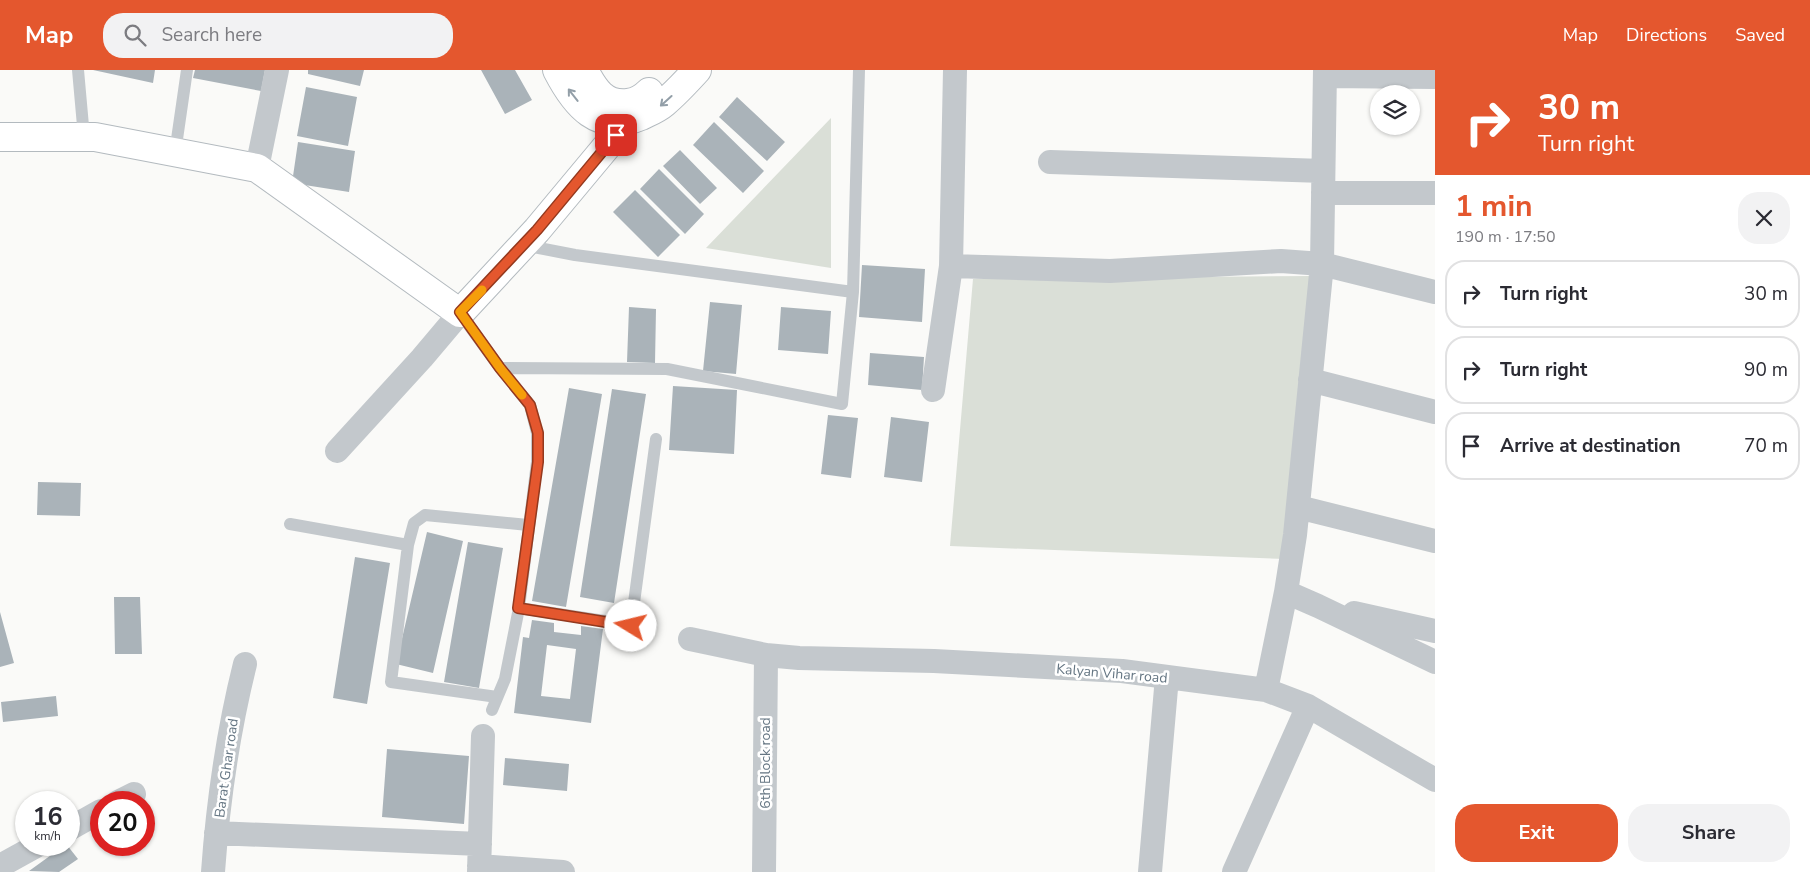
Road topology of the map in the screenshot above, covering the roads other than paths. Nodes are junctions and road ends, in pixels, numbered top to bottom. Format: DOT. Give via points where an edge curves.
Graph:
graph roads {
  1 [pos="78,70"];
  2 [pos="187,70"];
  3 [pos="277,70"];
  4 [pos="557,70"];
  5 [pos="584,70"];
  6 [pos="672,70"];
  7 [pos="698,70"];
  8 [pos="859,70"];
  9 [pos="955,70"];
  10 [pos="1325,73"];
  11 [pos="1435,77"];
  12 [pos="624,113"];
  13 [pos="0,137"];
  14 [pos="84,137"];
  15 [pos="175,152"];
  16 [pos="1050,162"];
  17 [pos="257,168"];
  18 [pos="1323,182"];
  19 [pos="1435,193"];
  20 [pos="523,245"];
  21 [pos="1322,264"];
  22 [pos="951,266"];
  23 [pos="853,292"];
  24 [pos="1435,292"];
  25 [pos="460,312"];
  26 [pos="500,368"];
  27 [pos="1310,380"];
  28 [pos="933,390"];
  29 [pos="1435,412"];
  30 [pos="656,439"];
  31 [pos="337,451"];
  32 [pos="1298,507"];
  33 [pos="290,524"];
  34 [pos="528,525"];
  35 [pos="1435,541"];
  36 [pos="408,545"];
  37 [pos="1286,592"];
  38 [pos="1318,606"];
  39 [pos="518,608"];
  40 [pos="1435,630"];
  41 [pos="690,640"];
  42 [pos="766,655"];
  43 [pos="1435,662"];
  44 [pos="245,664"];
  45 [pos="1167,677"];
  46 [pos="1266,690"];
  47 [pos="497,697"];
  48 [pos="1308,706"];
  49 [pos="492,710"];
  50 [pos="483,736"];
  51 [pos="1435,780"];
  52 [pos="216,833"];
  53 [pos="17,856"];
  54 [pos="479,860"];
  55 [pos="3,863"];
  56 [pos="213,872"];
  57 [pos="563,872"];
  58 [pos="764,872"];
  59 [pos="1150,872"];
  60 [pos="1234,872"];
  1 -- 14 [label="lane"];
  2 -- 15 [label="lane"];
  3 -- 17 [label="street"];
  12 -- 4 [label="street, one-way" via="608,122 586,111 572,96"];
  5 -- 12 [label="street" via="593,86"];
  6 -- 12 [label="street"];
  7 -- 12 [label="street, one-way" via="654,110"];
  8 -- 23 [label="lane"];
  9 -- 22 [label="street"];
  10 -- 11 [label="street"];
  10 -- 18 [label="street"];
  12 -- 20 [label="street"];
  13 -- 14 [label="street"];
  14 -- 15 [label="street"];
  15 -- 17 [label="street"];
  16 -- 18 [label="street"];
  17 -- 25 [label="street"];
  18 -- 19 [label="street"];
  18 -- 21 [label="street"];
  20 -- 23 [label="lane" via="575,255"];
  20 -- 25 [label="street"];
  21 -- 22 [label="street" via="1281,261 1110,272"];
  21 -- 24 [label="street"];
  21 -- 27 [label="street"];
  22 -- 28 [label="street"];
  23 -- 26 [label="lane" via="842,404 667,369"];
  25 -- 26 [label="lane"];
  25 -- 31 [label="street"];
  26 -- 34 [label="lane" via="530,405 538,433 538,462"];
  27 -- 29 [label="street"];
  27 -- 32 [label="street"];
  30 -- 39 [label="lane" via="631,626"];
  32 -- 35 [label="street"];
  32 -- 37 [label="street"];
  33 -- 36 [label="lane"];
  34 -- 36 [label="lane" via="425,515 414,523"];
  34 -- 39 [label="lane"];
  36 -- 47 [label="lane" via="391,682"];
  37 -- 38 [label="street"];
  37 -- 46 [label="street"];
  38 -- 40 [label="street"];
  38 -- 43 [label="street"];
  39 -- 47 [label="lane" via="505,679"];
  41 -- 42 [label="street, Kalyan Vihar road"];
  42 -- 45 [label="street, Kalyan Vihar road" via="1122,671"];
  42 -- 58 [label="street, 6th Block road"];
  44 -- 52 [label="street, Barat Ghar road" via="230,728"];
  45 -- 46 [label="street, Kalyan Vihar road"];
  45 -- 59 [label="street"];
  46 -- 48 [label="street, Kalyan Vihar road"];
  47 -- 49 [label="lane"];
  48 -- 51 [label="street, Kalyan Vihar road"];
  48 -- 60 [label="street"];
  50 -- 54 [label="street"];
  52 -- 54 [label="street"];
  52 -- 56 [label="street, Barat Ghar road"];
  53 -- 55 [label="street"];
  54 -- 57 [label="street"];
}
